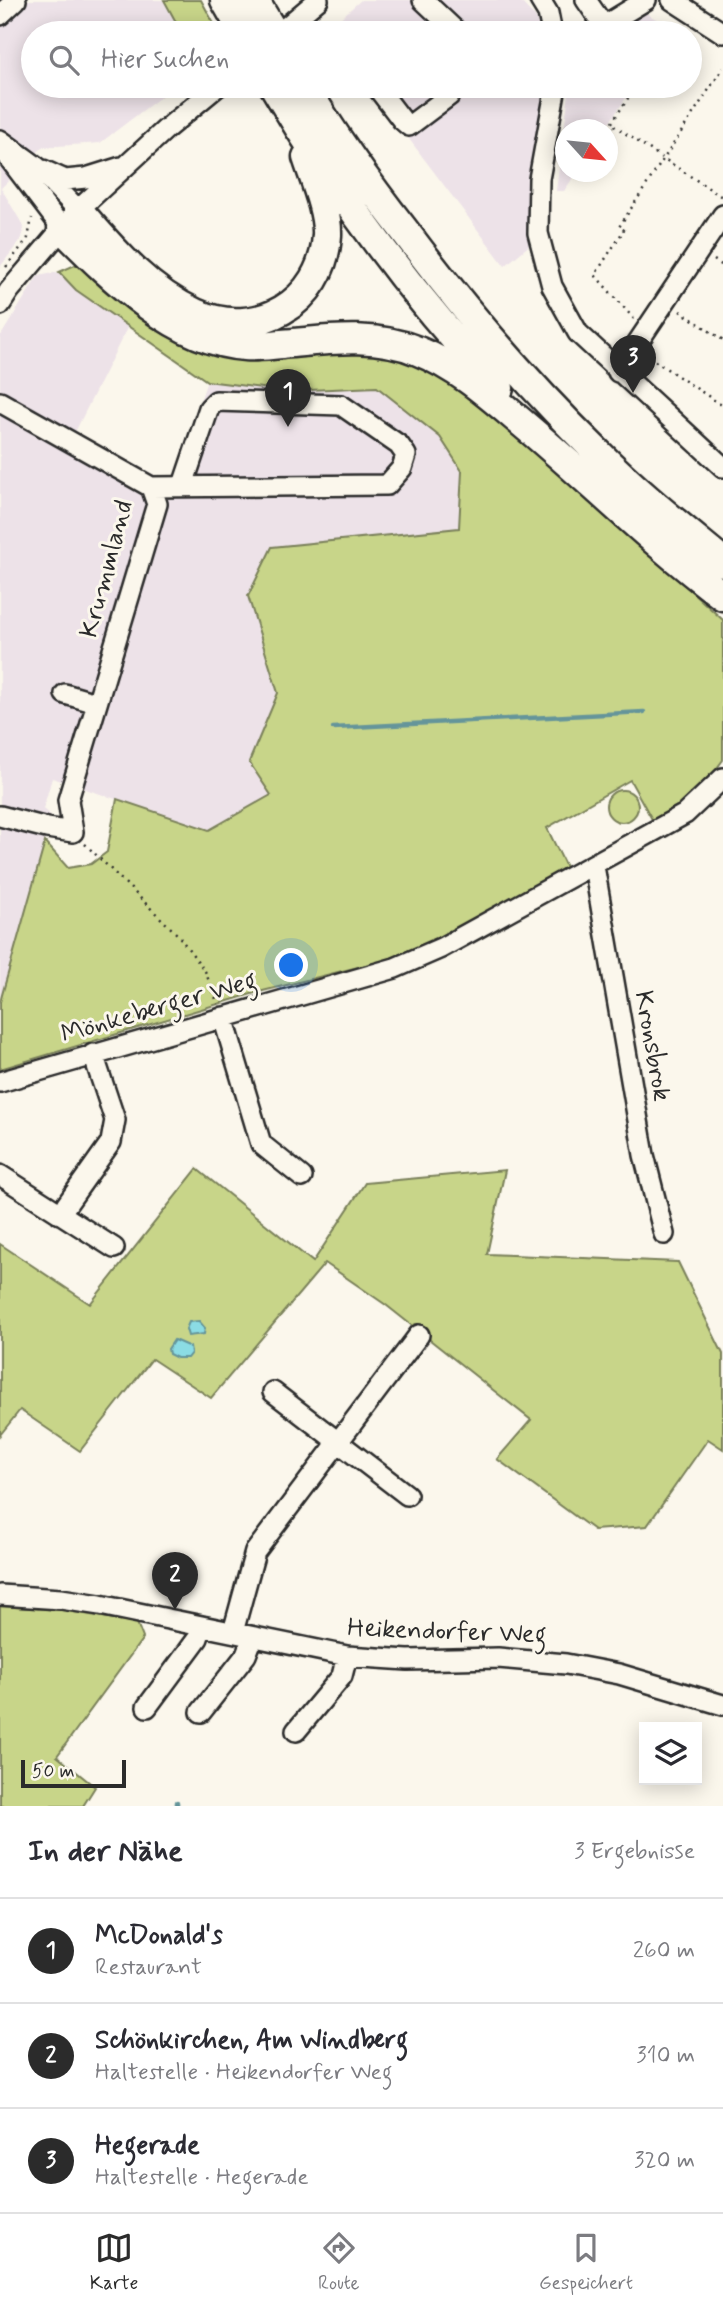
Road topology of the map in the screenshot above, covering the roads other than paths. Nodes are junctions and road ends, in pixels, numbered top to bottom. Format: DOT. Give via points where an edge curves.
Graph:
graph roads {
  1 [pos="16,0"];
  2 [pos="225,0"];
  3 [pos="254,0"];
  4 [pos="423,0"];
  5 [pos="540,0"];
  6 [pos="586,0"];
  7 [pos="646,0"];
  8 [pos="672,0"];
  9 [pos="312,5"];
  10 [pos="0,15"];
  11 [pos="237,21"];
  12 [pos="267,21"];
  13 [pos="293,21"];
  14 [pos="445,21"];
  15 [pos="550,21"];
  16 [pos="595,21"];
  17 [pos="611,21"];
  18 [pos="723,33"];
  19 [pos="204,98"];
  20 [pos="281,98"];
  21 [pos="312,98"];
  22 [pos="385,98"];
  23 [pos="446,98"];
  24 [pos="554,98"];
  25 [pos="295,121"];
  26 [pos="0,141"];
  27 [pos="0,146"];
  28 [pos="126,166"];
  29 [pos="37,167"];
  30 [pos="723,215"];
  31 [pos="70,219"];
  32 [pos="0,305"];
  33 [pos="618,372"];
  34 [pos="0,402"];
  35 [pos="574,466"];
  36 [pos="723,467"];
  37 [pos="183,485"];
  38 [pos="151,487"];
  39 [pos="723,562"];
  40 [pos="723,596"];
  41 [pos="65,694"];
  42 [pos="96,704"];
  43 [pos="723,778"];
  44 [pos="0,816"];
  45 [pos="594,866"];
  46 [pos="223,1017"];
  47 [pos="93,1054"];
  48 [pos="0,1082"];
  49 [pos="0,1175"];
  50 [pos="302,1177"];
  51 [pos="60,1214"];
  52 [pos="664,1234"];
  53 [pos="114,1248"];
  54 [pos="419,1335"];
  55 [pos="273,1391"];
  56 [pos="338,1441"];
  57 [pos="407,1495"];
  58 [pos="0,1595"];
  59 [pos="202,1626"];
  60 [pos="233,1632"];
  61 [pos="253,1637"];
  62 [pos="347,1656"];
  63 [pos="723,1705"];
  64 [pos="147,1707"];
  65 [pos="201,1712"];
  66 [pos="296,1731"];
  1 -- 10 [label="street"];
  2 -- 11 [label="highway"];
  3 -- 12 [label="highway"];
  4 -- 14 [label="street"];
  5 -- 15 [label="street"];
  6 -- 16 [label="street"];
  7 -- 17 [label="street"];
  8 -- 18 [label="street"];
  9 -- 13 [label="street"];
  19 -- 28 [label="street"];
  20 -- 25 [label="highway"];
  21 -- 39 [label="highway" via="369,184 505,358 599,454"];
  22 -- 23 [label="street" via="410,126"];
  24 -- 33 [label="street" via="539,179 538,233 552,286 578,333"];
  25 -- 31 [label="highway" via="320,195 327,233 320,270 305,292 278,314 246,322 195,313 167,297"];
  25 -- 35 [label="highway" via="354,210 437,318"];
  26 -- 29 [label="street"];
  27 -- 31 [label="street"];
  28 -- 29 [label="street" via="65,180"];
  28 -- 31 [label="street"];
  29 -- 31 [label="street"];
  30 -- 33 [label="street"];
  31 -- 32 [label="street"];
  31 -- 35 [label="highway" via="119,281 187,331 208,340 246,346 344,338 383,341 419,351 472,381"];
  33 -- 36 [label="street"];
  34 -- 38 [label="street, Krummland"];
  35 -- 40 [label="highway"];
  37 -- 37 [label="street" via="209,408 216,401 341,405 399,445 406,455 402,468 387,485"];
  37 -- 38 [label="street"];
  38 -- 42 [label="street, Krummland" via="158,504"];
  41 -- 42 [label="street"];
  42 -- 44 [label="street, Krummland" via="68,800 73,832"];
  43 -- 45 [label="street, Mönkeberger Weg" via="685,814"];
  45 -- 46 [label="street, Mönkeberger Weg" via="395,968"];
  45 -- 52 [label="street, Kronsbrok" via="644,1155"];
  46 -- 47 [label="street, Mönkeberger Weg"];
  46 -- 50 [label="street" via="261,1144"];
  47 -- 48 [label="street, Mönkeberger Weg"];
  47 -- 51 [label="street" via="115,1120 114,1130 111,1142"];
  49 -- 51 [label="street"];
  51 -- 53 [label="street"];
  54 -- 56 [label="street"];
  55 -- 56 [label="street"];
  56 -- 57 [label="street"];
  56 -- 60 [label="street" via="255,1552"];
  58 -- 59 [label="street, Heikendorfer Weg" via="100,1605"];
  59 -- 60 [label="street, Heikendorfer Weg"];
  59 -- 64 [label="street"];
  60 -- 61 [label="street, Heikendorfer Weg"];
  61 -- 62 [label="street, Heikendorfer Weg"];
  61 -- 65 [label="street" via="246,1655"];
  62 -- 63 [label="street, Heikendorfer Weg" via="498,1658 566,1664 619,1674"];
  62 -- 66 [label="street" via="342,1676"];
}
